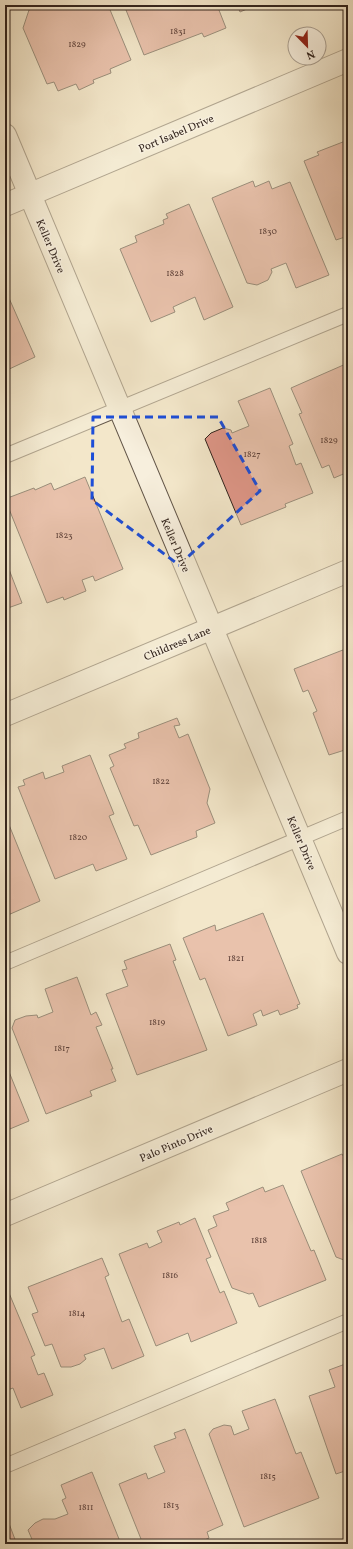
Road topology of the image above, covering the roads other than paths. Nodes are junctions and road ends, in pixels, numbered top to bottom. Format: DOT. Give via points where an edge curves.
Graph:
graph roads {
  1 [pos="348,60"];
  2 [pos="5,136"];
  3 [pos="30,194"];
  4 [pos="5,205"];
  5 [pos="348,314"];
  6 [pos="119,409"];
  7 [pos="5,456"];
  8 [pos="348,571"];
  9 [pos="211,628"];
  10 [pos="5,715"];
  11 [pos="348,818"];
  12 [pos="300,838"];
  13 [pos="348,954"];
  14 [pos="5,963"];
  15 [pos="348,1070"];
  16 [pos="5,1215"];
  17 [pos="348,1321"];
  18 [pos="5,1466"];
  1 -- 3 [label="street, Port Isabel Drive"];
  2 -- 3 [label="street, Keller Drive"];
  3 -- 4 [label="street, Port Isabel Drive"];
  3 -- 6 [label="street, Keller Drive"];
  5 -- 6 [label="lane"];
  6 -- 7 [label="lane"];
  6 -- 9 [label="street, Keller Drive"];
  8 -- 9 [label="street, Childress Lane"];
  9 -- 10 [label="street, Childress Lane"];
  9 -- 12 [label="street, Keller Drive"];
  11 -- 12 [label="lane"];
  12 -- 13 [label="street, Keller Drive"];
  12 -- 14 [label="lane"];
  15 -- 16 [label="street, Palo Pinto Drive"];
  17 -- 18 [label="lane"];
}
